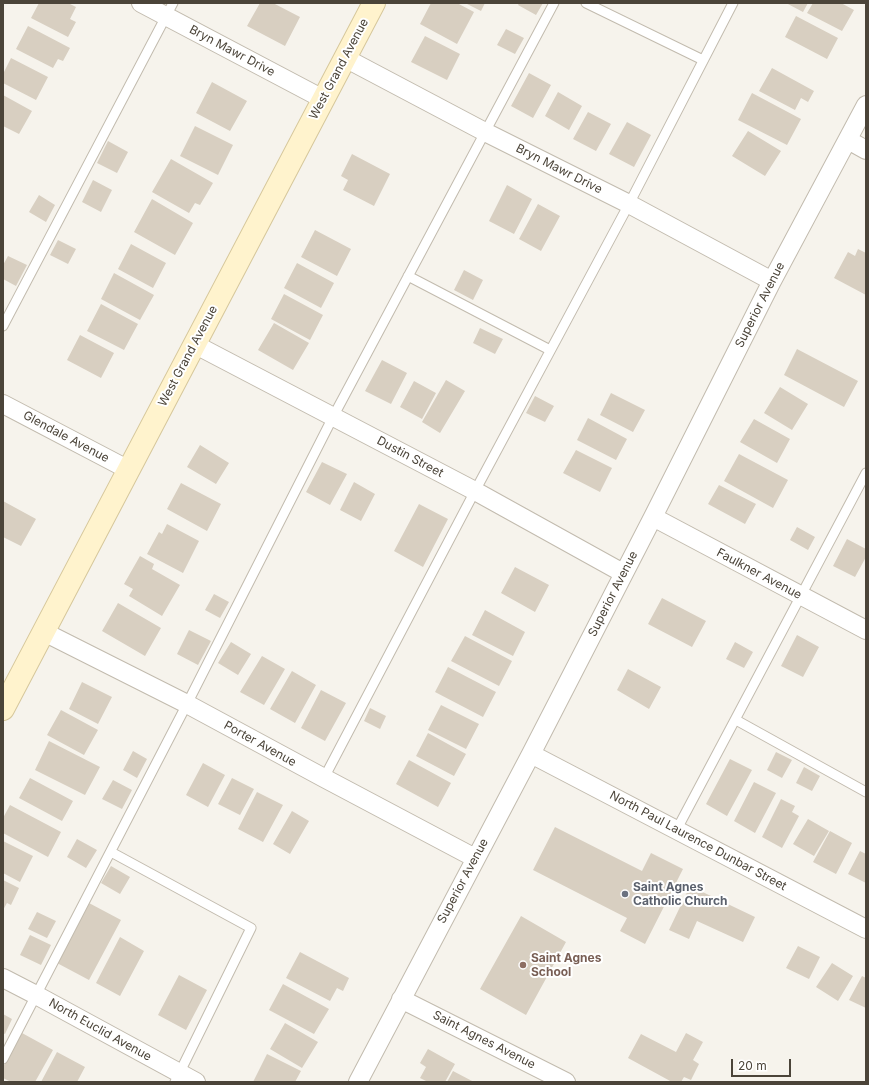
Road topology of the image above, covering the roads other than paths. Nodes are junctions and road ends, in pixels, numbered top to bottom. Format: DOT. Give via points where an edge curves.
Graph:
graph roads {
  1 [pos="141,3"];
  2 [pos="374,3"];
  3 [pos="554,3"];
  4 [pos="586,3"];
  5 [pos="733,3"];
  6 [pos="169,10"];
  7 [pos="346,58"];
  8 [pos="703,60"];
  9 [pos="323,99"];
  10 [pos="866,105"];
  11 [pos="485,132"];
  12 [pos="848,140"];
  13 [pos="866,150"];
  14 [pos="629,204"];
  15 [pos="408,276"];
  16 [pos="772,281"];
  17 [pos="3,326"];
  18 [pos="194,344"];
  19 [pos="550,350"];
  20 [pos="3,404"];
  21 [pos="333,417"];
  22 [pos="129,470"];
  23 [pos="866,473"];
  24 [pos="475,491"];
  25 [pos="653,517"];
  26 [pos="623,573"];
  27 [pos="801,596"];
  28 [pos="866,630"];
  29 [pos="44,632"];
  30 [pos="187,704"];
  31 [pos="3,709"];
  32 [pos="736,720"];
  33 [pos="531,754"];
  34 [pos="324,778"];
  35 [pos="866,792"];
  36 [pos="677,830"];
  37 [pos="111,852"];
  38 [pos="475,858"];
  39 [pos="866,929"];
  40 [pos="3,978"];
  41 [pos="36,995"];
  42 [pos="401,999"];
  43 [pos="3,1059"];
  44 [pos="546,1077"];
  45 [pos="178,1078"];
  46 [pos="196,1082"];
  47 [pos="358,1082"];
  48 [pos="566,1082"];
  1 -- 6 [label="street, Bryn Mawr Drive"];
  2 -- 7 [label="street, West Grand Avenue"];
  3 -- 11 [label="lane"];
  4 -- 8 [label="lane"];
  5 -- 8 [label="lane"];
  6 -- 9 [label="street, Bryn Mawr Drive"];
  6 -- 17 [label="lane"];
  7 -- 9 [label="street, West Grand Avenue"];
  7 -- 11 [label="street, Bryn Mawr Drive"];
  8 -- 14 [label="lane"];
  9 -- 18 [label="street, West Grand Avenue"];
  10 -- 12 [label="street, Superior Avenue"];
  11 -- 14 [label="street, Bryn Mawr Drive"];
  11 -- 15 [label="lane"];
  12 -- 13 [label="street"];
  12 -- 16 [label="street, Superior Avenue"];
  14 -- 16 [label="street, Bryn Mawr Drive"];
  14 -- 19 [label="lane"];
  15 -- 19 [label="lane"];
  15 -- 21 [label="lane"];
  16 -- 25 [label="street, Superior Avenue"];
  18 -- 21 [label="street, Dustin Street"];
  18 -- 22 [label="street, West Grand Avenue"];
  19 -- 24 [label="lane"];
  20 -- 22 [label="street, Glendale Avenue"];
  21 -- 24 [label="street, Dustin Street"];
  21 -- 30 [label="lane"];
  22 -- 29 [label="street, West Grand Avenue"];
  23 -- 27 [label="lane"];
  24 -- 26 [label="street, Dustin Street"];
  24 -- 34 [label="lane"];
  25 -- 26 [label="street, Superior Avenue"];
  25 -- 27 [label="street, Faulkner Avenue"];
  26 -- 33 [label="street, Superior Avenue"];
  27 -- 28 [label="street, Faulkner Avenue"];
  27 -- 32 [label="lane"];
  29 -- 30 [label="street, Porter Avenue"];
  29 -- 31 [label="street, West Grand Avenue"];
  30 -- 34 [label="street, Porter Avenue"];
  30 -- 37 [label="lane"];
  32 -- 35 [label="lane"];
  32 -- 36 [label="lane"];
  33 -- 36 [label="street, North Paul Laurence Dunbar Street"];
  33 -- 38 [label="street, Superior Avenue"];
  34 -- 38 [label="street, Porter Avenue"];
  36 -- 39 [label="street, North Paul Laurence Dunbar Street"];
  37 -- 41 [label="lane"];
  37 -- 45 [label="lane" via="251,928"];
  38 -- 42 [label="street, Superior Avenue"];
  40 -- 41 [label="street, North Euclid Avenue"];
  41 -- 43 [label="lane"];
  41 -- 45 [label="street, North Euclid Avenue"];
  42 -- 44 [label="street, Saint Agnes Avenue"];
  42 -- 47 [label="street, Superior Avenue"];
  44 -- 48 [label="street, Saint Agnes Avenue"];
  45 -- 46 [label="street, North Euclid Avenue"];
}
